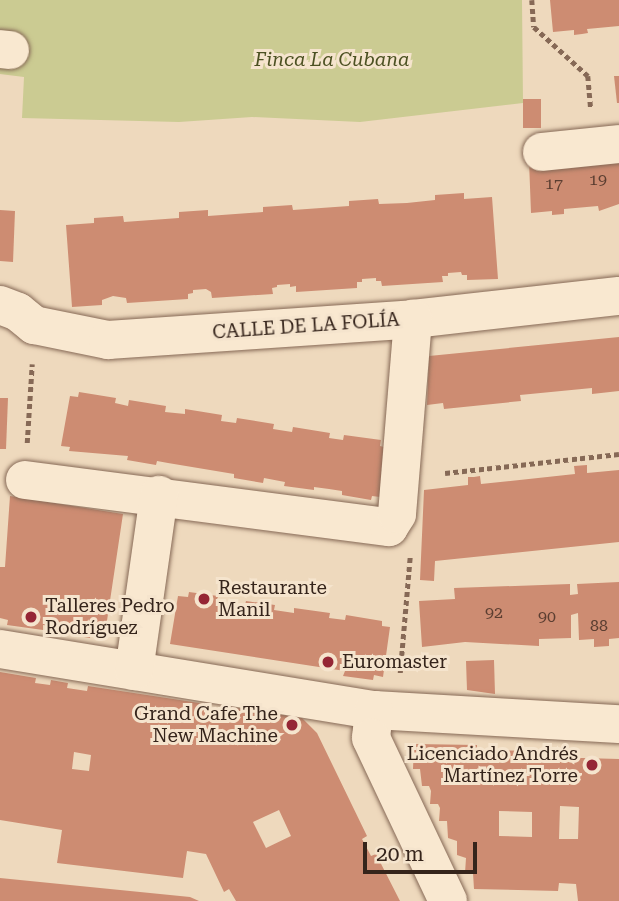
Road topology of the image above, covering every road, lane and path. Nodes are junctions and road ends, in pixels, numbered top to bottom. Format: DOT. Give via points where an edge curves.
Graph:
graph roads {
  1 [pos="532,0"];
  2 [pos="606,146"];
  3 [pos="542,152"];
  4 [pos="619,296"];
  5 [pos="0,305"];
  6 [pos="413,319"];
  7 [pos="34,325"];
  8 [pos="619,454"];
  9 [pos="445,473"];
  10 [pos="25,480"];
  11 [pos="159,495"];
  12 [pos="397,514"];
  13 [pos="0,649"];
  14 [pos="134,671"];
  15 [pos="385,711"];
  16 [pos="619,724"];
  17 [pos="448,901"];
  1 -- 2 [label="path" via="534,27 589,76"];
  2 -- 3 [label="street"];
  4 -- 6 [label="street, CALLE DE LA FOLÍA"];
  5 -- 7 [label="street, CALLE DE LA FOLÍA"];
  6 -- 7 [label="street, CALLE DE LA FOLÍA" via="108,340"];
  6 -- 12 [label="street"];
  7 -- 10 [label="path"];
  8 -- 9 [label="path"];
  10 -- 11 [label="street"];
  11 -- 12 [label="street" via="374,527 389,527"];
  11 -- 14 [label="street"];
  12 -- 15 [label="path" via="412,543"];
  13 -- 14 [label="street"];
  14 -- 15 [label="street"];
  15 -- 16 [label="street"];
  15 -- 17 [label="street" via="371,738"];
}
